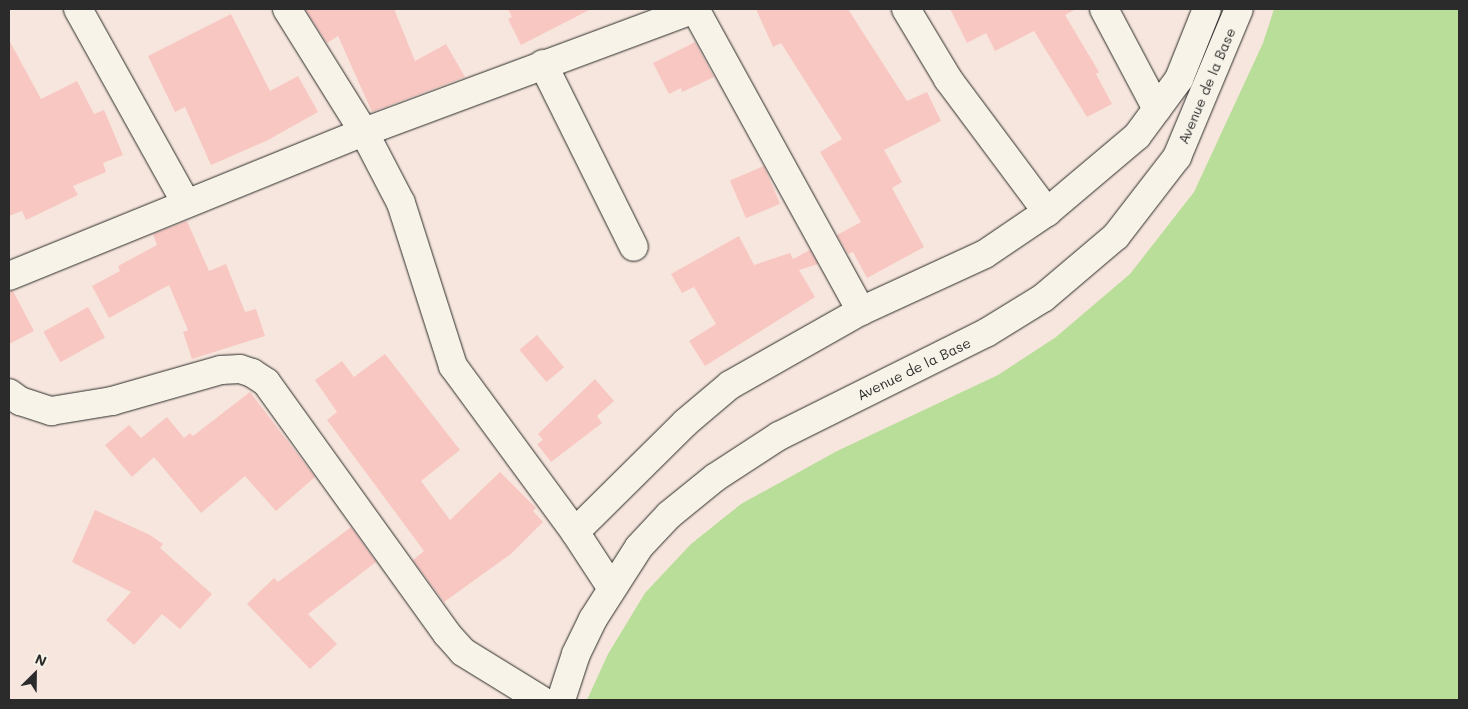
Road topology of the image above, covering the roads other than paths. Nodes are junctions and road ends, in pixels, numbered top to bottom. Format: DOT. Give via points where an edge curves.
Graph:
graph roads {
  1 [pos="78,9"];
  2 [pos="287,9"];
  3 [pos="694,9"];
  4 [pos="906,9"];
  5 [pos="1104,9"];
  6 [pos="1207,9"];
  7 [pos="1239,9"];
  8 [pos="543,64"];
  9 [pos="1157,109"];
  10 [pos="364,132"];
  11 [pos="186,203"];
  12 [pos="1047,212"];
  13 [pos="634,247"];
  14 [pos="9,276"];
  15 [pos="861,311"];
  16 [pos="9,393"];
  17 [pos="575,532"];
  18 [pos="612,587"];
  19 [pos="541,700"];
  20 [pos="561,700"];
  1 -- 11 [label="street"];
  2 -- 10 [label="street"];
  3 -- 8 [label="street"];
  3 -- 15 [label="street"];
  4 -- 12 [label="street" via="948,79"];
  5 -- 9 [label="street"];
  6 -- 9 [label="street" via="1179,79"];
  7 -- 18 [label="street, Avenue de la Base" via="1178,157 1116,236 1076,273 986,333 759,447 669,515 639,547"];
  8 -- 10 [label="street"];
  8 -- 13 [label="street"];
  9 -- 12 [label="street" via="1137,136"];
  10 -- 11 [label="street"];
  10 -- 17 [label="street" via="401,202 447,355"];
  11 -- 14 [label="street"];
  12 -- 15 [label="street" via="985,254"];
  15 -- 17 [label="street" via="730,385 685,423"];
  16 -- 19 [label="street" via="51,411 112,402 221,370 240,369 252,373 266,382 447,634 464,652"];
  17 -- 18 [label="street"];
  18 -- 20 [label="street, Avenue de la Base" via="576,654"];
}
